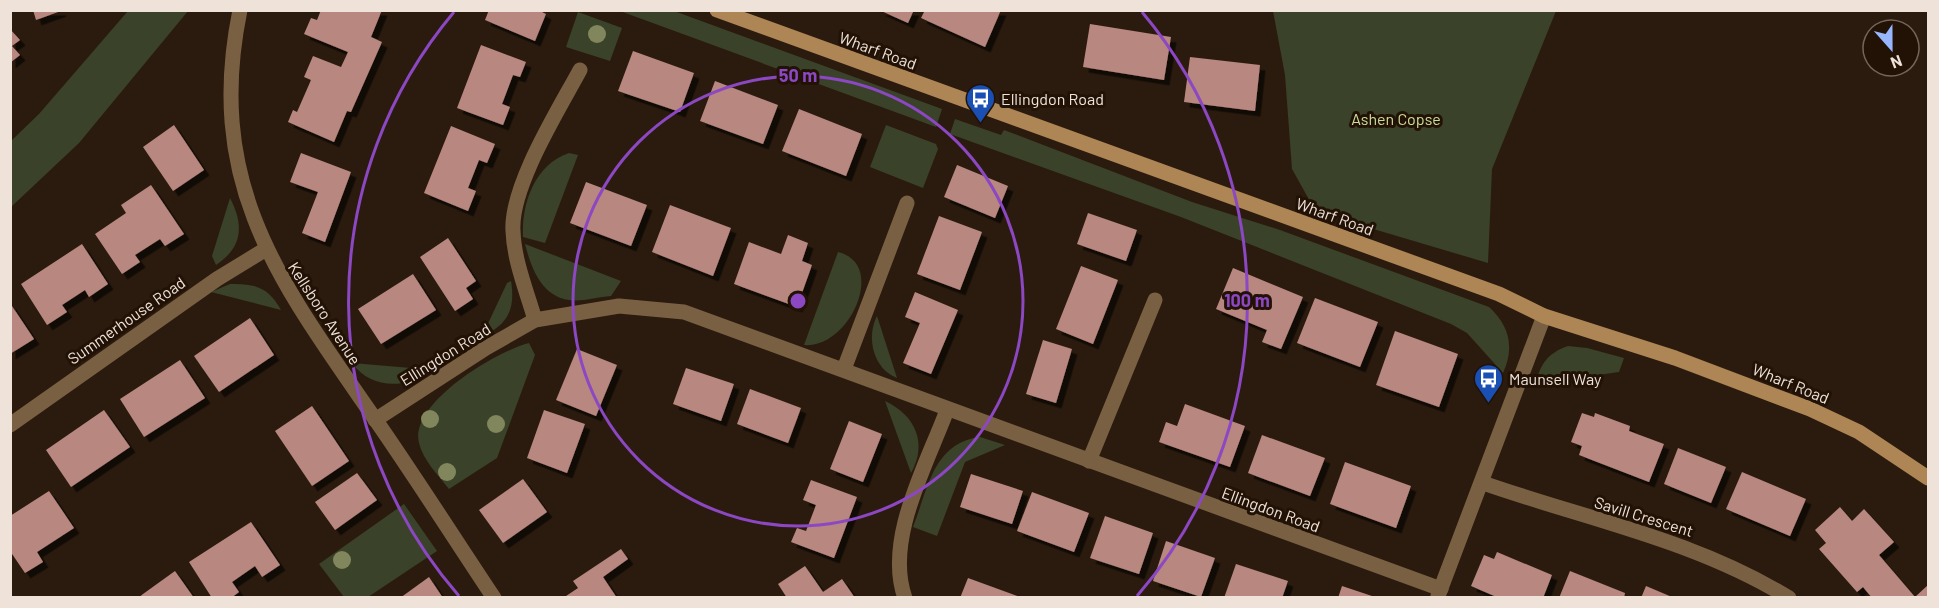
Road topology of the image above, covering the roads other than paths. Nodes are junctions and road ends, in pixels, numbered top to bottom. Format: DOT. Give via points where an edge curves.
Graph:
graph roads {
  1 [pos="240,10"];
  2 [pos="717,10"];
  3 [pos="580,70"];
  4 [pos="907,203"];
  5 [pos="266,249"];
  6 [pos="1155,300"];
  7 [pos="1544,316"];
  8 [pos="535,320"];
  9 [pos="844,369"];
  10 [pos="947,411"];
  11 [pos="375,420"];
  12 [pos="10,425"];
  13 [pos="1089,461"];
  14 [pos="1929,478"];
  15 [pos="1483,483"];
  16 [pos="1439,593"];
  17 [pos="494,597"];
  18 [pos="905,597"];
  19 [pos="1789,597"];
  1 -- 5 [label="street, Kellsboro Avenue" via="231,72 232,133 245,194"];
  2 -- 7 [label="main road, Wharf Road" via="1499,294"];
  3 -- 8 [label="street" via="549,126 514,214 515,249"];
  4 -- 9 [label="street"];
  5 -- 11 [label="street, Kellsboro Avenue" via="297,305"];
  5 -- 12 [label="street, Summerhouse Road" via="217,279"];
  6 -- 13 [label="street"];
  7 -- 14 [label="main road, Wharf Road" via="1665,354 1810,409 1859,432"];
  7 -- 15 [label="street"];
  8 -- 9 [label="street, Ellingdon Road" via="619,306 684,312"];
  8 -- 11 [label="street, Ellingdon Road"];
  9 -- 10 [label="street, Ellingdon Road"];
  10 -- 13 [label="street, Ellingdon Road"];
  10 -- 18 [label="street" via="901,538 898,564"];
  11 -- 17 [label="street, Kellsboro Avenue"];
  13 -- 16 [label="street, Ellingdon Road"];
  15 -- 16 [label="street"];
  15 -- 19 [label="street, Savill Crescent" via="1699,552"];
}
